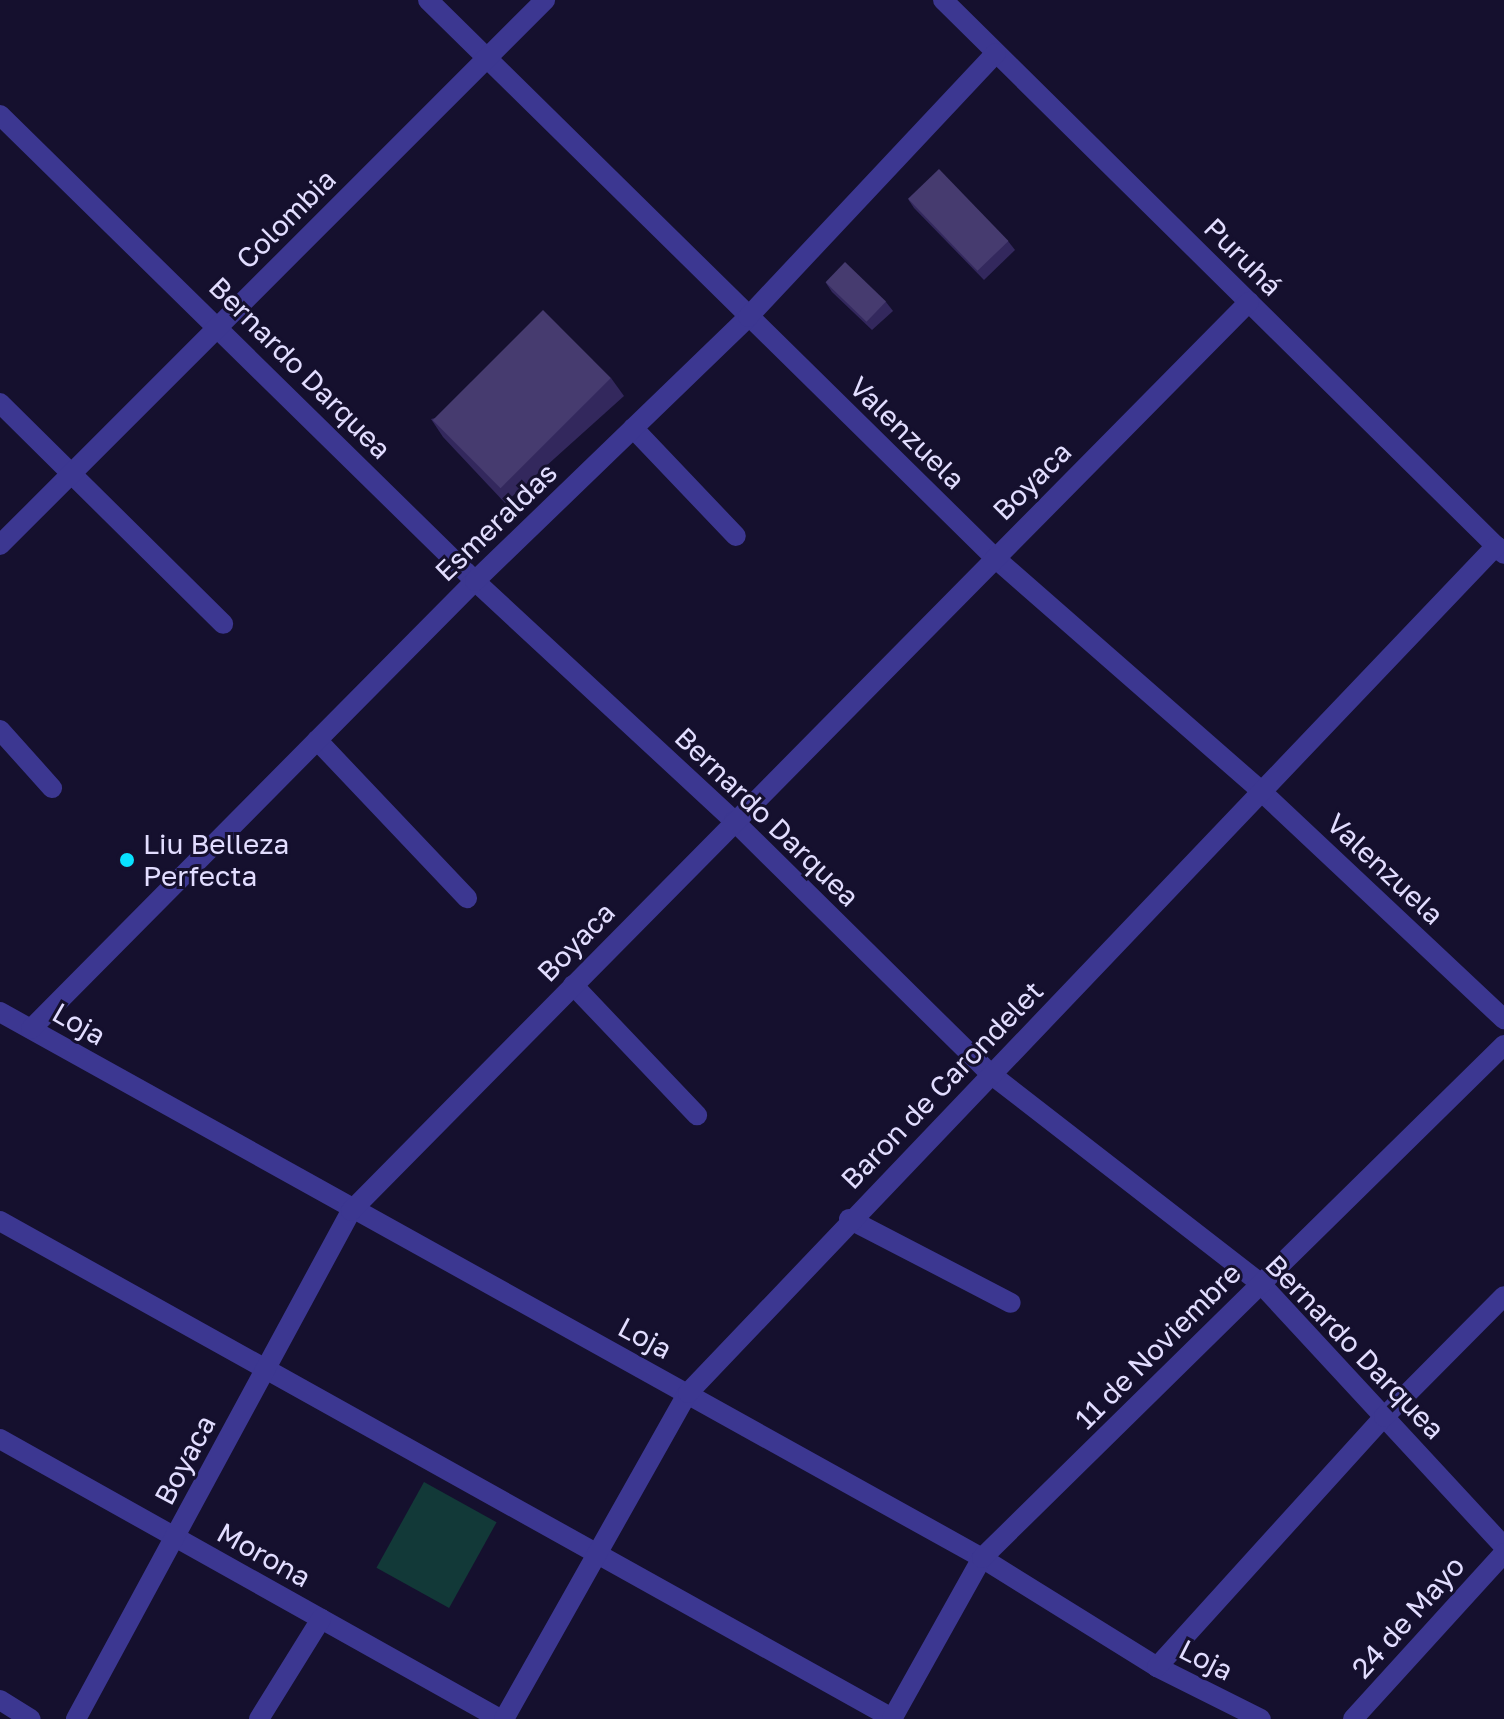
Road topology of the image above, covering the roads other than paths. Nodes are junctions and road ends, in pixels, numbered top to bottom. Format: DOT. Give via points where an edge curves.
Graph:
graph roads {
  1 [pos="428,0"];
  2 [pos="545,0"];
  3 [pos="943,0"];
  4 [pos="996,53"];
  5 [pos="487,58"];
  6 [pos="0,115"];
  7 [pos="1249,302"];
  8 [pos="748,317"];
  9 [pos="219,326"];
  10 [pos="0,403"];
  11 [pos="633,428"];
  12 [pos="74,472"];
  13 [pos="736,536"];
  14 [pos="0,545"];
  15 [pos="1500,550"];
  16 [pos="995,558"];
  17 [pos="475,581"];
  18 [pos="223,624"];
  19 [pos="0,730"];
  20 [pos="317,740"];
  21 [pos="52,788"];
  22 [pos="1262,792"];
  23 [pos="734,821"];
  24 [pos="467,898"];
  25 [pos="573,985"];
  26 [pos="0,1012"];
  27 [pos="1504,1019"];
  28 [pos="31,1029"];
  29 [pos="1504,1045"];
  30 [pos="992,1075"];
  31 [pos="697,1115"];
  32 [pos="351,1211"];
  33 [pos="849,1219"];
  34 [pos="0,1221"];
  35 [pos="1261,1284"];
  36 [pos="1504,1296"];
  37 [pos="1011,1303"];
  38 [pos="265,1369"];
  39 [pos="688,1393"];
  40 [pos="1384,1417"];
  41 [pos="0,1439"];
  42 [pos="175,1537"];
  43 [pos="1504,1546"];
  44 [pos="1504,1553"];
  45 [pos="597,1554"];
  46 [pos="982,1558"];
  47 [pos="321,1619"];
  48 [pos="1157,1667"];
  49 [pos="0,1700"];
  50 [pos="31,1719"];
  51 [pos="76,1719"];
  52 [pos="259,1719"];
  53 [pos="502,1719"];
  54 [pos="892,1719"];
  55 [pos="1261,1719"];
  56 [pos="1353,1719"];
  1 -- 5 [label="street, Valenzuela"];
  2 -- 5 [label="street, Colombia"];
  3 -- 4 [label="street, Puruhá"];
  4 -- 7 [label="street, Puruhá"];
  4 -- 8 [label="street, Esmeraldas"];
  5 -- 8 [label="street, Valenzuela"];
  5 -- 9 [label="street, Colombia"];
  6 -- 9 [label="street, Bernardo Darquea"];
  7 -- 15 [label="street, Puruhá"];
  7 -- 16 [label="street, Boyaca"];
  8 -- 11 [label="street, Esmeraldas"];
  8 -- 16 [label="street, Valenzuela"];
  9 -- 12 [label="street, Colombia"];
  9 -- 17 [label="street, Bernardo Darquea"];
  10 -- 12 [label="street"];
  11 -- 13 [label="street"];
  11 -- 17 [label="street, Esmeraldas"];
  12 -- 14 [label="street, Colombia"];
  12 -- 18 [label="street"];
  15 -- 22 [label="street, Baron de Carondelet"];
  16 -- 22 [label="street, Valenzuela"];
  16 -- 23 [label="street, Boyaca"];
  17 -- 20 [label="street, Esmeraldas"];
  17 -- 23 [label="street, Bernardo Darquea"];
  19 -- 21 [label="street"];
  20 -- 24 [label="street"];
  20 -- 28 [label="street, Esmeraldas"];
  22 -- 27 [label="street, Valenzuela"];
  22 -- 30 [label="street, Baron de Carondelet"];
  23 -- 25 [label="street, Boyaca"];
  23 -- 30 [label="street, Bernardo Darquea"];
  25 -- 31 [label="street"];
  25 -- 32 [label="street, Boyaca"];
  26 -- 28 [label="street, Loja"];
  28 -- 32 [label="street, Loja"];
  29 -- 35 [label="street, 11 de Noviembre"];
  30 -- 33 [label="street, Baron de Carondelet"];
  30 -- 35 [label="street, Bernardo Darquea"];
  32 -- 38 [label="street, Boyaca"];
  32 -- 39 [label="street, Loja"];
  33 -- 37 [label="street"];
  33 -- 39 [label="street, Baron de Carondelet"];
  34 -- 38 [label="street"];
  35 -- 40 [label="street, Bernardo Darquea"];
  35 -- 46 [label="street, 11 de Noviembre"];
  36 -- 40 [label="street"];
  38 -- 42 [label="street, Boyaca"];
  38 -- 45 [label="street"];
  39 -- 45 [label="street, Baron de Carondelet"];
  39 -- 46 [label="street, Loja"];
  40 -- 43 [label="street, Bernardo Darquea"];
  40 -- 48 [label="street"];
  41 -- 42 [label="street, Morona"];
  42 -- 47 [label="street, Morona"];
  42 -- 51 [label="street, Boyaca"];
  44 -- 56 [label="street, 24 de Mayo"];
  45 -- 53 [label="street, Baron de Carondelet"];
  45 -- 54 [label="street"];
  46 -- 48 [label="street, Loja"];
  46 -- 54 [label="street, 11 de Noviembre"];
  47 -- 52 [label="street"];
  47 -- 53 [label="street, Morona"];
  48 -- 55 [label="street, Loja"];
  49 -- 50 [label="street"];
}
